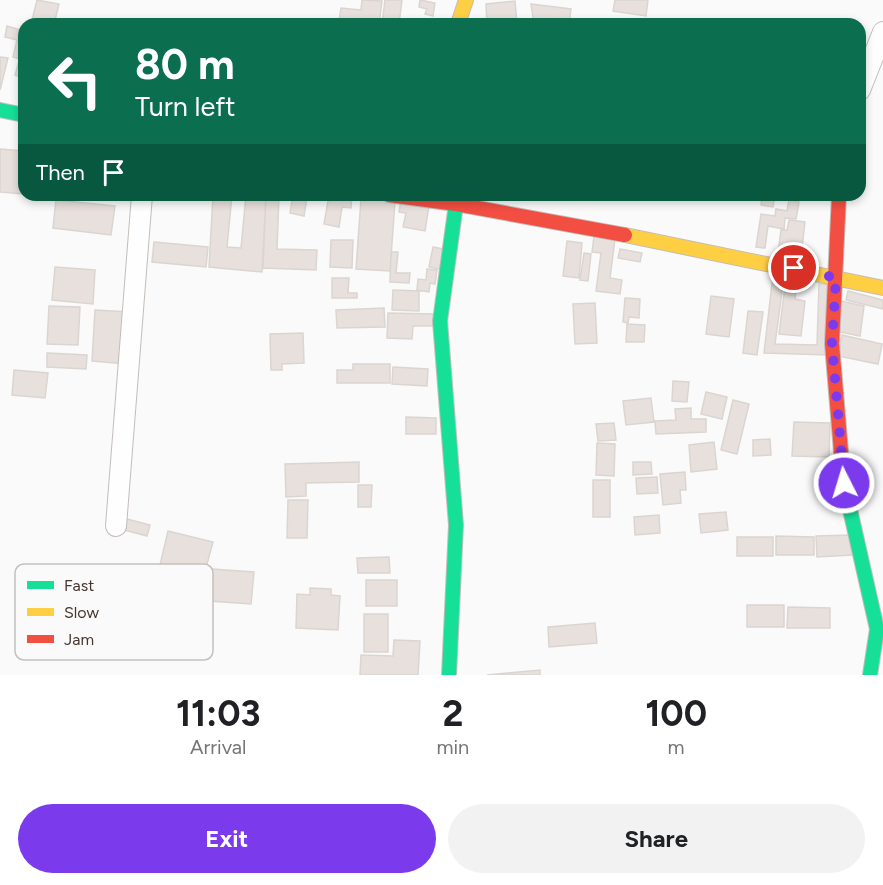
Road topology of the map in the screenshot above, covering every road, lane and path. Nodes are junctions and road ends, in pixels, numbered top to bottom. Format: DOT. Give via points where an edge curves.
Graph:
graph roads {
  1 [pos="466,0"];
  2 [pos="460,18"];
  3 [pos="883,32"];
  4 [pos="866,75"];
  5 [pos="0,110"];
  6 [pos="18,114"];
  7 [pos="142,201"];
  8 [pos="455,201"];
  9 [pos="460,201"];
  10 [pos="839,201"];
  11 [pos="836,278"];
  12 [pos="883,288"];
  13 [pos="116,526"];
  14 [pos="450,675"];
  15 [pos="870,675"];
  1 -- 2 [label="street"];
  3 -- 4 [label="street"];
  5 -- 6 [label="street"];
  7 -- 13 [label="street"];
  8 -- 14 [label="street" via="440,321 456,525"];
  9 -- 11 [label="street"];
  10 -- 11 [label="street"];
  11 -- 12 [label="street"];
  11 -- 15 [label="street" via="832,344 844,483 876,629"];
}
